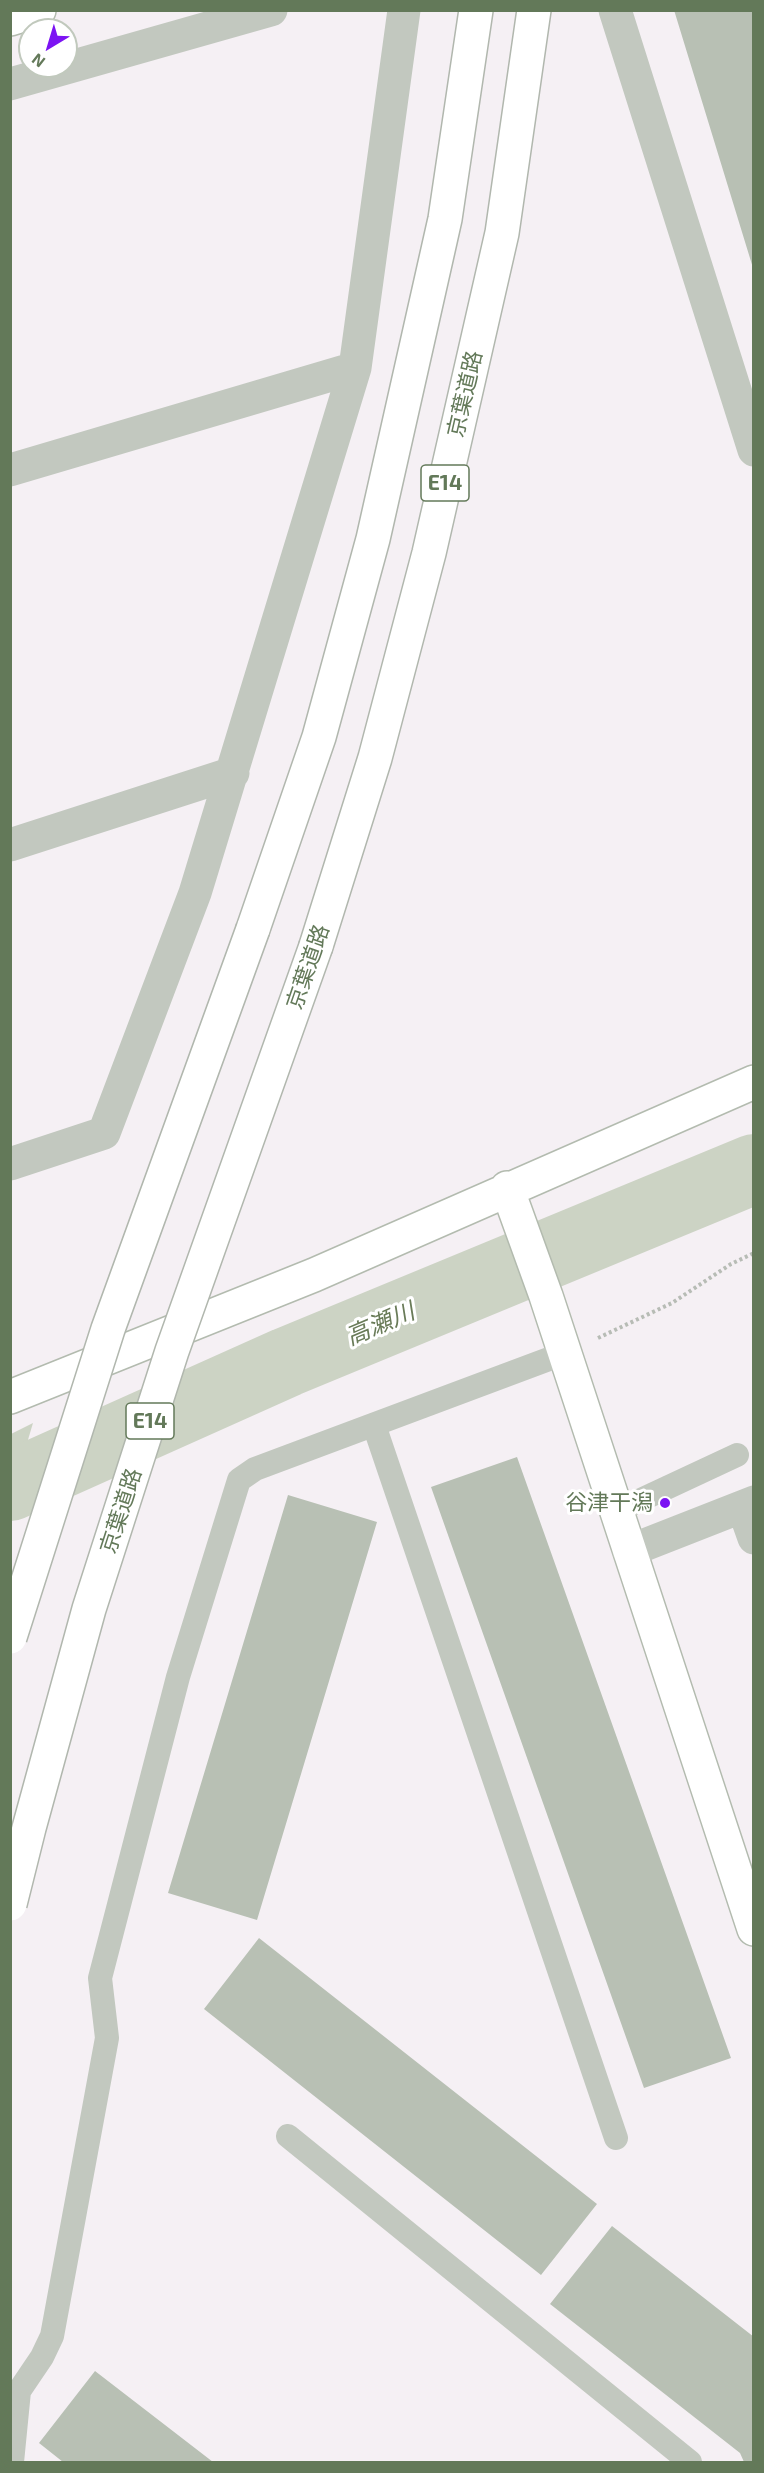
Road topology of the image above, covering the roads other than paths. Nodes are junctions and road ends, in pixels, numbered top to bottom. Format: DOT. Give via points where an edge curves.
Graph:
graph roads {
  1 [pos="39,10"];
  2 [pos="271,10"];
  3 [pos="405,10"];
  4 [pos="476,10"];
  5 [pos="534,10"];
  6 [pos="615,10"];
  7 [pos="10,19"];
  8 [pos="10,84"];
  9 [pos="355,368"];
  10 [pos="753,450"];
  11 [pos="10,470"];
  12 [pos="233,773"];
  13 [pos="10,846"];
  14 [pos="753,1082"];
  15 [pos="10,1164"];
  16 [pos="511,1199"];
  17 [pos="565,1353"];
  18 [pos="10,1397"];
  19 [pos="374,1425"];
  20 [pos="737,1455"];
  21 [pos="748,1505"];
  22 [pos="615,1512"];
  23 [pos="753,1538"];
  24 [pos="629,1551"];
  25 [pos="10,1636"];
  26 [pos="10,1904"];
  27 [pos="753,1929"];
  28 [pos="288,2136"];
  29 [pos="616,2138"];
  30 [pos="12,2463"];
  31 [pos="690,2463"];
  1 -- 7 [label="main road"];
  2 -- 8 [label="street"];
  3 -- 9 [label="street"];
  4 -- 25 [label="main road, E14, bridge" via="445,219 373,539 319,737 108,1329"];
  5 -- 26 [label="main road, 京葉道路 / E14, bridge" via="502,233 429,553 375,758 316,946 172,1351 89,1609"];
  6 -- 10 [label="street"];
  9 -- 11 [label="street"];
  9 -- 12 [label="street"];
  12 -- 13 [label="street"];
  12 -- 15 [label="street" via="195,893 104,1133"];
  14 -- 16 [label="main road"];
  16 -- 17 [label="main road"];
  16 -- 18 [label="main road"];
  17 -- 19 [label="lane"];
  17 -- 22 [label="main road"];
  19 -- 29 [label="lane"];
  19 -- 30 [label="lane" via="255,1469 239,1480 178,1677 100,1978 106,2038 52,2336 19,2391"];
  20 -- 22 [label="lane"];
  21 -- 23 [label="street"];
  21 -- 24 [label="street"];
  22 -- 24 [label="main road"];
  24 -- 27 [label="main road"];
  28 -- 31 [label="lane"];
}
